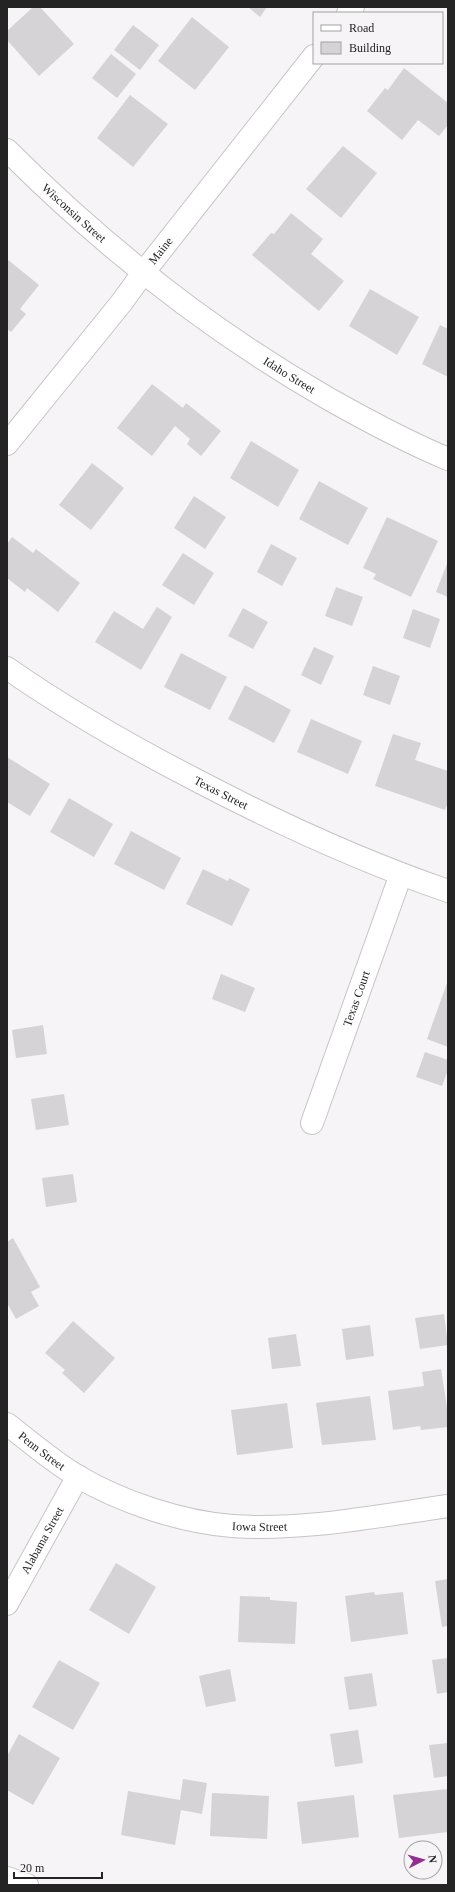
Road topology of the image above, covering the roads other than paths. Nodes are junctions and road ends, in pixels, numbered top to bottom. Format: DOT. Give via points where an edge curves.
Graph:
graph roads {
  1 [pos="313,57"];
  2 [pos="7,150"];
  3 [pos="143,273"];
  4 [pos="7,444"];
  5 [pos="448,459"];
  6 [pos="7,668"];
  7 [pos="401,874"];
  8 [pos="448,890"];
  9 [pos="312,1123"];
  10 [pos="7,1424"];
  11 [pos="78,1476"];
  12 [pos="448,1506"];
  13 [pos="7,1604"];
  14 [pos="7,1878"];
  15 [pos="27,1885"];
  1 -- 3 [label="street, Maine"];
  2 -- 3 [label="street, Wisconsin Street" via="92,231"];
  3 -- 4 [label="street, Maine"];
  3 -- 5 [label="street, Idaho Street" via="213,326 287,375 364,418"];
  6 -- 7 [label="street, Texas Street" via="152,758 263,815 335,848"];
  7 -- 8 [label="street, Texas Street"];
  7 -- 9 [label="street, Texas Court"];
  10 -- 11 [label="street, Penn Street"];
  11 -- 12 [label="street, Iowa Street" via="139,1505 182,1517 231,1526 292,1526"];
  11 -- 13 [label="street, Alabama Street"];
  14 -- 15 [label="street"];
}
